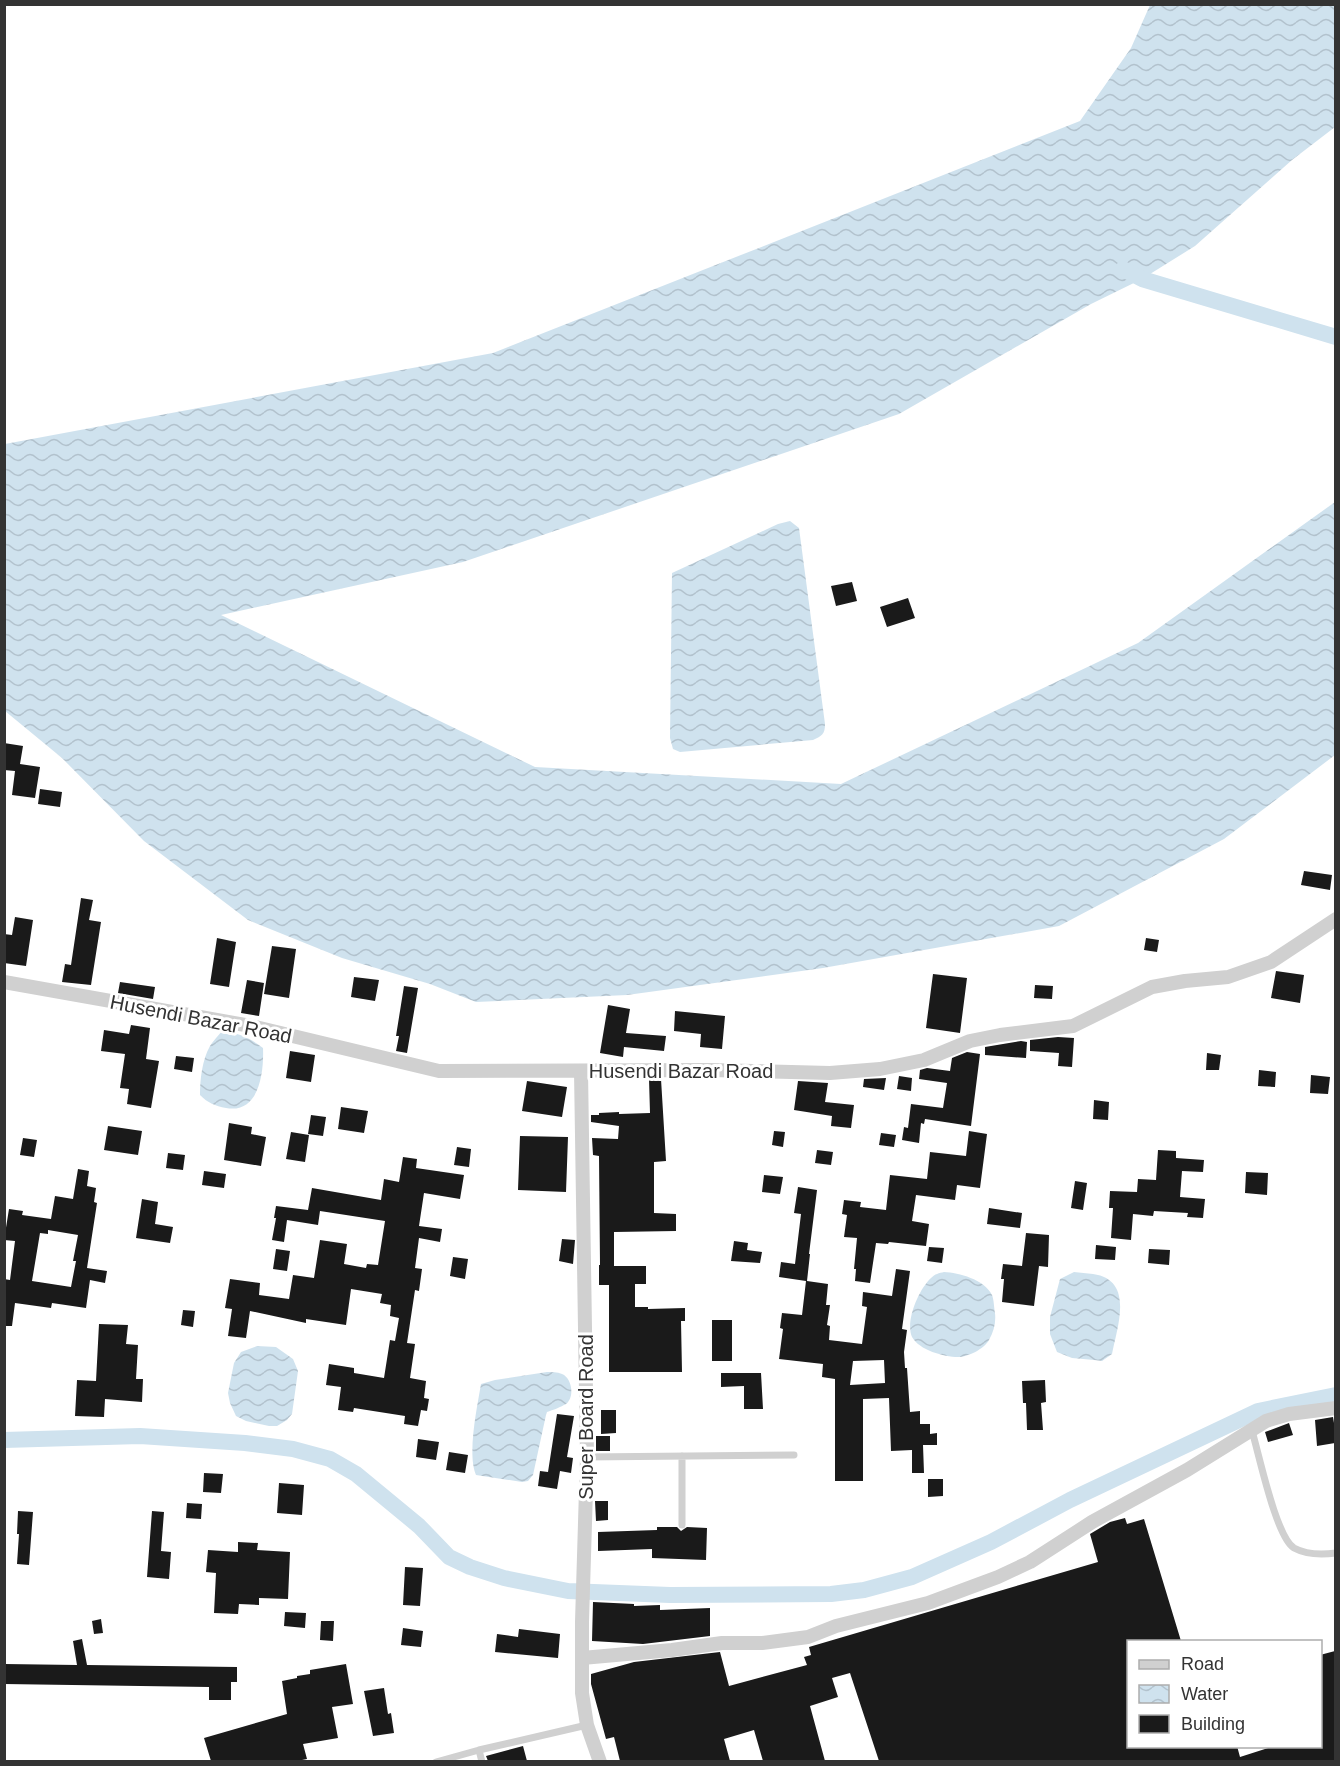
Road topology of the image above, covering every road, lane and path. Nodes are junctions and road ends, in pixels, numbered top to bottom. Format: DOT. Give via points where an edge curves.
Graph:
graph roads {
  1 [pos="1335,919"];
  2 [pos="4,982"];
  3 [pos="581,1071"];
  4 [pos="1335,1408"];
  5 [pos="1252,1431"];
  6 [pos="794,1455"];
  7 [pos="682,1456"];
  8 [pos="587,1457"];
  9 [pos="682,1525"];
  10 [pos="1335,1553"];
  11 [pos="582,1658"];
  12 [pos="587,1725"];
  13 [pos="479,1750"];
  14 [pos="436,1761"];
  15 [pos="482,1761"];
  16 [pos="600,1761"];
  1 -- 3 [label="street, Husendi Bazar Road" via="1271,962 1228,977 1152,987 1073,1026 970,1041 924,1060 880,1069 830,1073"];
  2 -- 3 [label="street, Husendi Bazar Road" via="251,1026 439,1071"];
  3 -- 8 [label="street, Super Board Road"];
  4 -- 5 [label="street" via="1289,1414 1266,1421"];
  5 -- 10 [label="lane" via="1279,1526 1290,1544 1304,1552"];
  5 -- 11 [label="street" via="1030,1562 928,1603 808,1636"];
  6 -- 7 [label="lane"];
  7 -- 8 [label="lane"];
  7 -- 9 [label="lane"];
  8 -- 11 [label="street, Super Board Road"];
  11 -- 12 [label="street, Super Board Road"];
  12 -- 13 [label="lane"];
  12 -- 16 [label="street, Super Board Road"];
  13 -- 14 [label="lane"];
  13 -- 15 [label="lane"];
}
